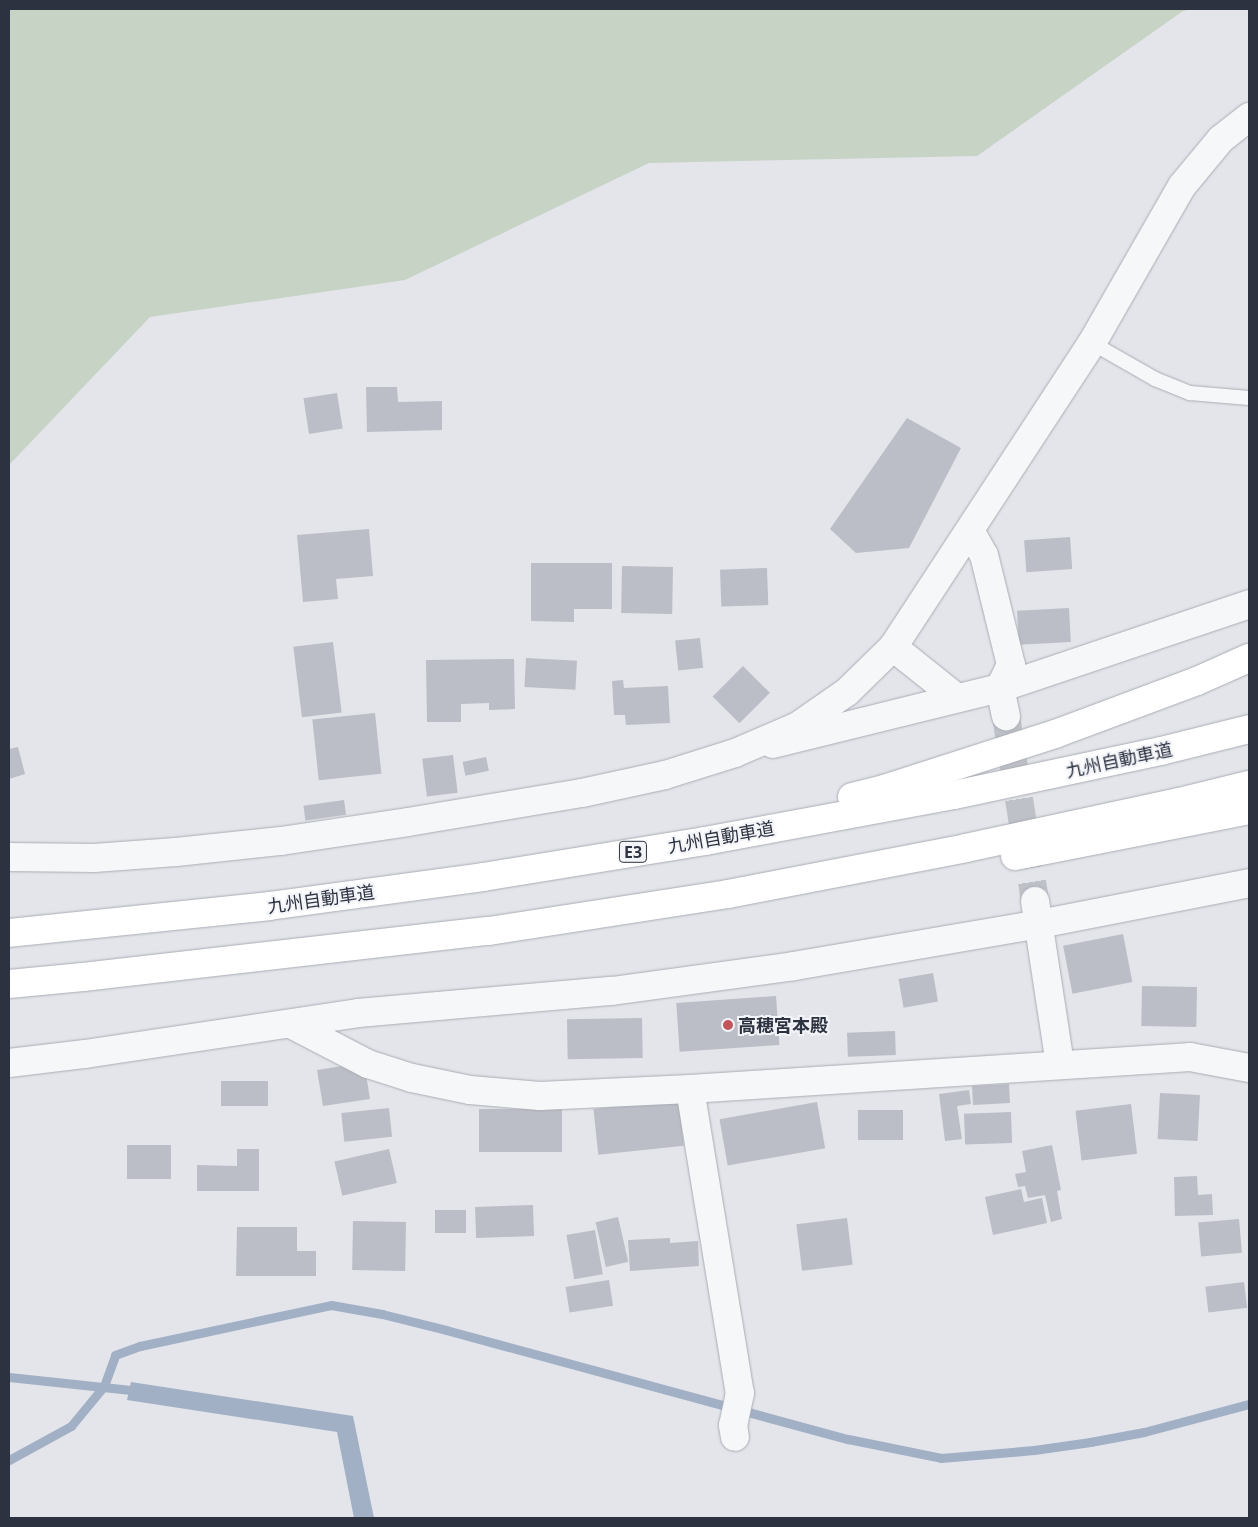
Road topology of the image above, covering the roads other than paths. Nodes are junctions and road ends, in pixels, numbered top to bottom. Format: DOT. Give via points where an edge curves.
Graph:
graph roads {
  1 [pos="1249,117"];
  2 [pos="1092,343"];
  3 [pos="1249,398"];
  4 [pos="971,532"];
  5 [pos="1249,604"];
  6 [pos="893,647"];
  7 [pos="1249,658"];
  8 [pos="1000,688"];
  9 [pos="957,698"];
  10 [pos="1006,716"];
  11 [pos="1249,729"];
  12 [pos="735,753"];
  13 [pos="1249,785"];
  14 [pos="1249,810"];
  15 [pos="9,857"];
  16 [pos="1249,883"];
  17 [pos="278,904"];
  18 [pos="1037,913"];
  19 [pos="489,931"];
  20 [pos="9,933"];
  21 [pos="9,984"];
  22 [pos="291,1024"];
  23 [pos="9,1062"];
  24 [pos="1060,1064"];
  25 [pos="1249,1068"];
  26 [pos="690,1089"];
  27 [pos="734,1431"];
  1 -- 2 [label="street" via="1221,139 1182,186"];
  2 -- 3 [label="lane" via="1155,379 1190,393"];
  2 -- 4 [label="street"];
  4 -- 6 [label="street"];
  4 -- 8 [label="street" via="984,555 1011,665"];
  5 -- 8 [label="street"];
  6 -- 9 [label="street"];
  6 -- 12 [label="street" via="847,692 805,721"];
  7 -- 17 [label="highway" via="1055,734 887,788 704,832 481,877"];
  8 -- 9 [label="street"];
  8 -- 10 [label="street"];
  9 -- 12 [label="street"];
  11 -- 17 [label="highway, 九州自動車道 / E3" via="954,795 705,841 483,877"];
  12 -- 15 [label="street" via="665,775 582,793 281,841 94,858"];
  13 -- 19 [label="highway" via="976,846 747,891"];
  14 -- 19 [label="highway" via="967,866 743,903"];
  16 -- 18 [label="street"];
  17 -- 20 [label="highway, 九州自動車道 / E3"];
  18 -- 22 [label="street" via="794,966 612,991 358,1013"];
  18 -- 24 [label="street"];
  19 -- 21 [label="highway"];
  22 -- 23 [label="street"];
  22 -- 26 [label="street" via="368,1064 412,1078 470,1090 540,1096"];
  24 -- 25 [label="street" via="1190,1057"];
  24 -- 26 [label="street"];
  26 -- 27 [label="street" via="740,1393"];
}
